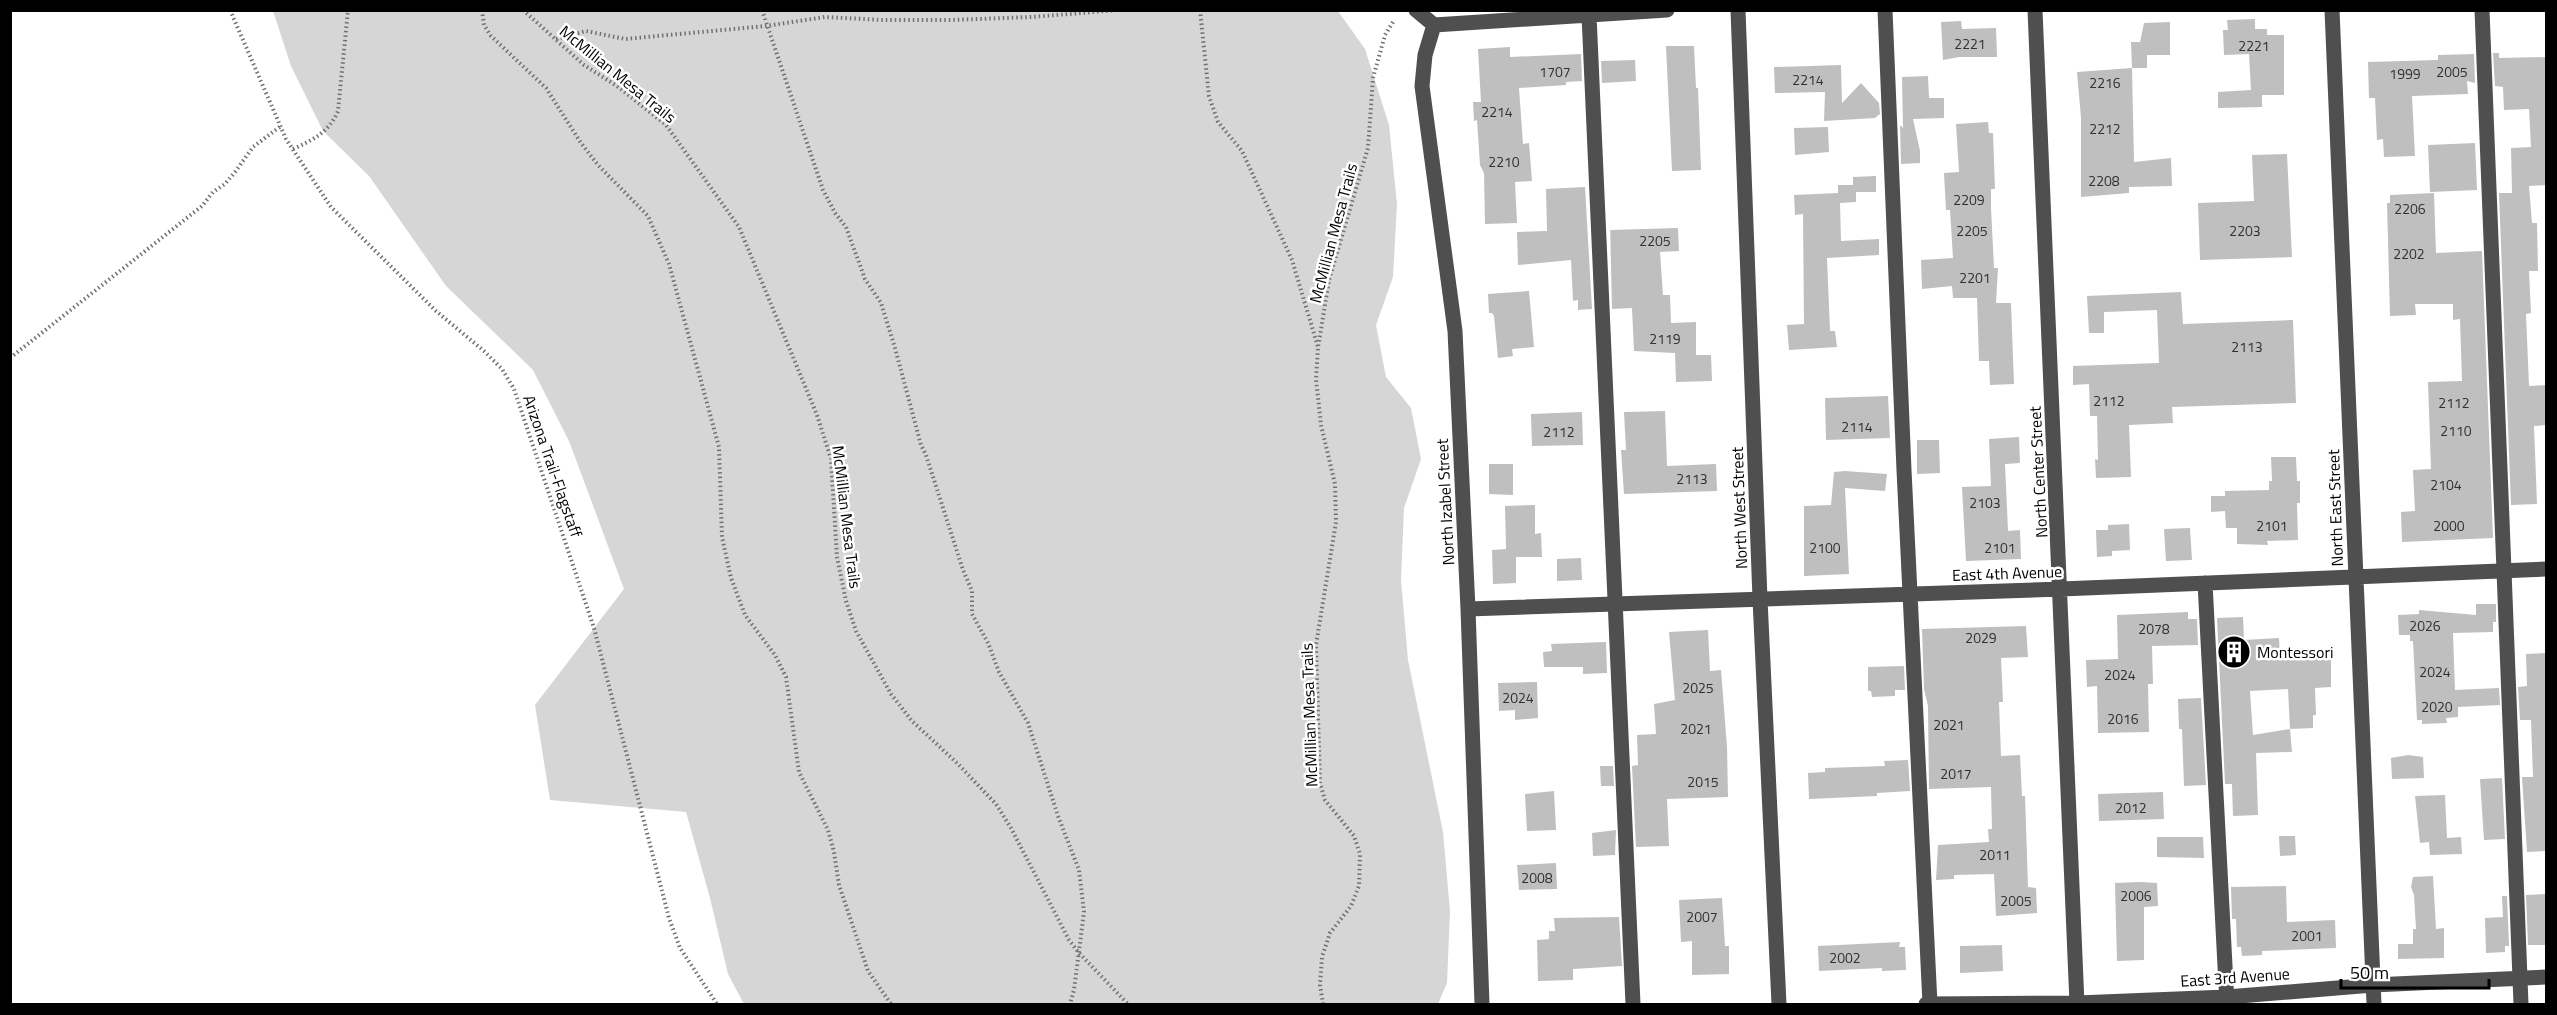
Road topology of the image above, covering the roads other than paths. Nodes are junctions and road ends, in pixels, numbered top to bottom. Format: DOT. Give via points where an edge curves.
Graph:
graph roads {
  1 [pos="1416,10"];
  2 [pos="1667,10"];
  3 [pos="1738,10"];
  4 [pos="1885,10"];
  5 [pos="2035,10"];
  6 [pos="2332,10"];
  7 [pos="2482,10"];
  8 [pos="1589,15"];
  9 [pos="1434,24"];
  10 [pos="2547,569"];
  11 [pos="2504,571"];
  12 [pos="2356,576"];
  13 [pos="2205,583"];
  14 [pos="2061,589"];
  15 [pos="1910,594"];
  16 [pos="1760,599"];
  17 [pos="1615,604"];
  18 [pos="1468,609"];
  19 [pos="2547,977"];
  20 [pos="2520,978"];
  21 [pos="2373,985"];
  22 [pos="2227,1001"];
  23 [pos="2077,1004"];
  24 [pos="1482,1005"];
  25 [pos="1633,1005"];
  26 [pos="1779,1005"];
  27 [pos="1929,1005"];
  28 [pos="2374,1005"];
  29 [pos="2521,1005"];
  1 -- 9 [label="street"];
  2 -- 8 [label="street"];
  3 -- 16 [label="street, North West Street"];
  4 -- 15 [label="street"];
  5 -- 14 [label="street, North Center Street"];
  6 -- 12 [label="street, North East Street"];
  7 -- 11 [label="street"];
  8 -- 9 [label="street"];
  8 -- 17 [label="street"];
  9 -- 18 [label="street, North Izabel Street" via="1422,86 1455,331"];
  10 -- 11 [label="street, East 4th Avenue"];
  11 -- 12 [label="street, East 4th Avenue"];
  11 -- 20 [label="street"];
  12 -- 13 [label="street, East 4th Avenue"];
  12 -- 21 [label="street, North East Street"];
  13 -- 14 [label="street, East 4th Avenue"];
  13 -- 22 [label="street"];
  14 -- 15 [label="street, East 4th Avenue"];
  14 -- 23 [label="street, North Center Street"];
  15 -- 16 [label="street, East 4th Avenue"];
  15 -- 27 [label="street"];
  16 -- 17 [label="street, East 4th Avenue"];
  16 -- 26 [label="street, North West Street"];
  17 -- 18 [label="street, East 4th Avenue"];
  17 -- 25 [label="street"];
  18 -- 24 [label="street, North Izabel Street"];
  19 -- 20 [label="street, East 3rd Avenue"];
  20 -- 21 [label="street, East 3rd Avenue"];
  20 -- 29 [label="street"];
  21 -- 22 [label="street, East 3rd Avenue"];
  21 -- 28 [label="street, North East Street"];
  22 -- 23 [label="street, East 3rd Avenue"];
  23 -- 27 [label="street, East 3rd Avenue"];
}
